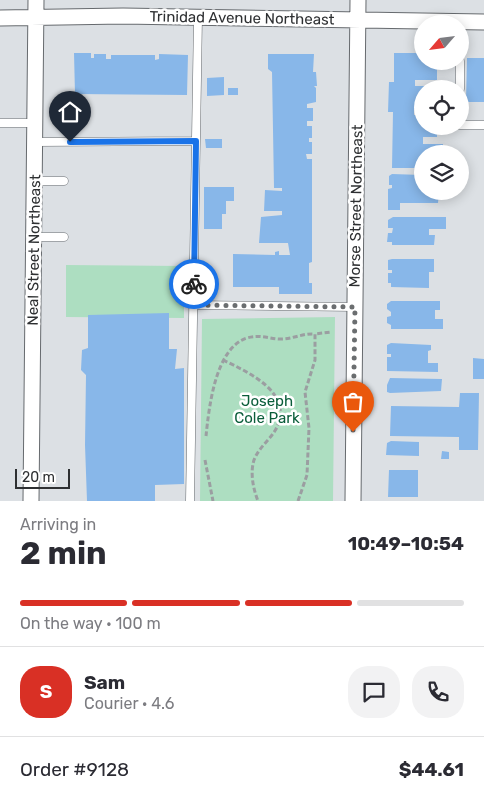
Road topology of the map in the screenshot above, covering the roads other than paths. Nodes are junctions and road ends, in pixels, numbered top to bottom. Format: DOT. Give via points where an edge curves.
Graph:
graph roads {
  1 [pos="36,0"];
  2 [pos="358,0"];
  3 [pos="198,17"];
  4 [pos="0,18"];
  5 [pos="35,18"];
  6 [pos="358,20"];
  7 [pos="414,21"];
  8 [pos="469,22"];
  9 [pos="484,22"];
  10 [pos="0,123"];
  11 [pos="36,123"];
  12 [pos="469,125"];
  13 [pos="484,125"];
  14 [pos="196,141"];
  15 [pos="35,142"];
  16 [pos="35,181"];
  17 [pos="64,181"];
  18 [pos="34,237"];
  19 [pos="64,238"];
  20 [pos="193,305"];
  21 [pos="355,307"];
  22 [pos="31,501"];
  23 [pos="190,501"];
  24 [pos="352,501"];
  1 -- 5 [label="street, Neal Street Northeast"];
  2 -- 6 [label="street, Morse Street Northeast"];
  3 -- 5 [label="street, Trinidad Avenue Northeast"];
  3 -- 6 [label="street, Trinidad Avenue Northeast"];
  3 -- 14 [label="lane"];
  4 -- 5 [label="street, Trinidad Avenue Northeast"];
  5 -- 11 [label="street, Neal Street Northeast"];
  6 -- 7 [label="street, Trinidad Avenue Northeast"];
  6 -- 21 [label="street, Morse Street Northeast"];
  8 -- 9 [label="street, Trinidad Avenue Northeast"];
  10 -- 11 [label="lane"];
  11 -- 15 [label="street, Neal Street Northeast"];
  12 -- 13 [label="lane"];
  14 -- 15 [label="lane"];
  14 -- 20 [label="lane"];
  15 -- 16 [label="street, Neal Street Northeast"];
  16 -- 17 [label="lane"];
  16 -- 18 [label="street, Neal Street Northeast"];
  18 -- 19 [label="lane"];
  18 -- 22 [label="street, Neal Street Northeast"];
  20 -- 21 [label="lane"];
  20 -- 23 [label="lane"];
  21 -- 24 [label="street, Morse Street Northeast"];
}
